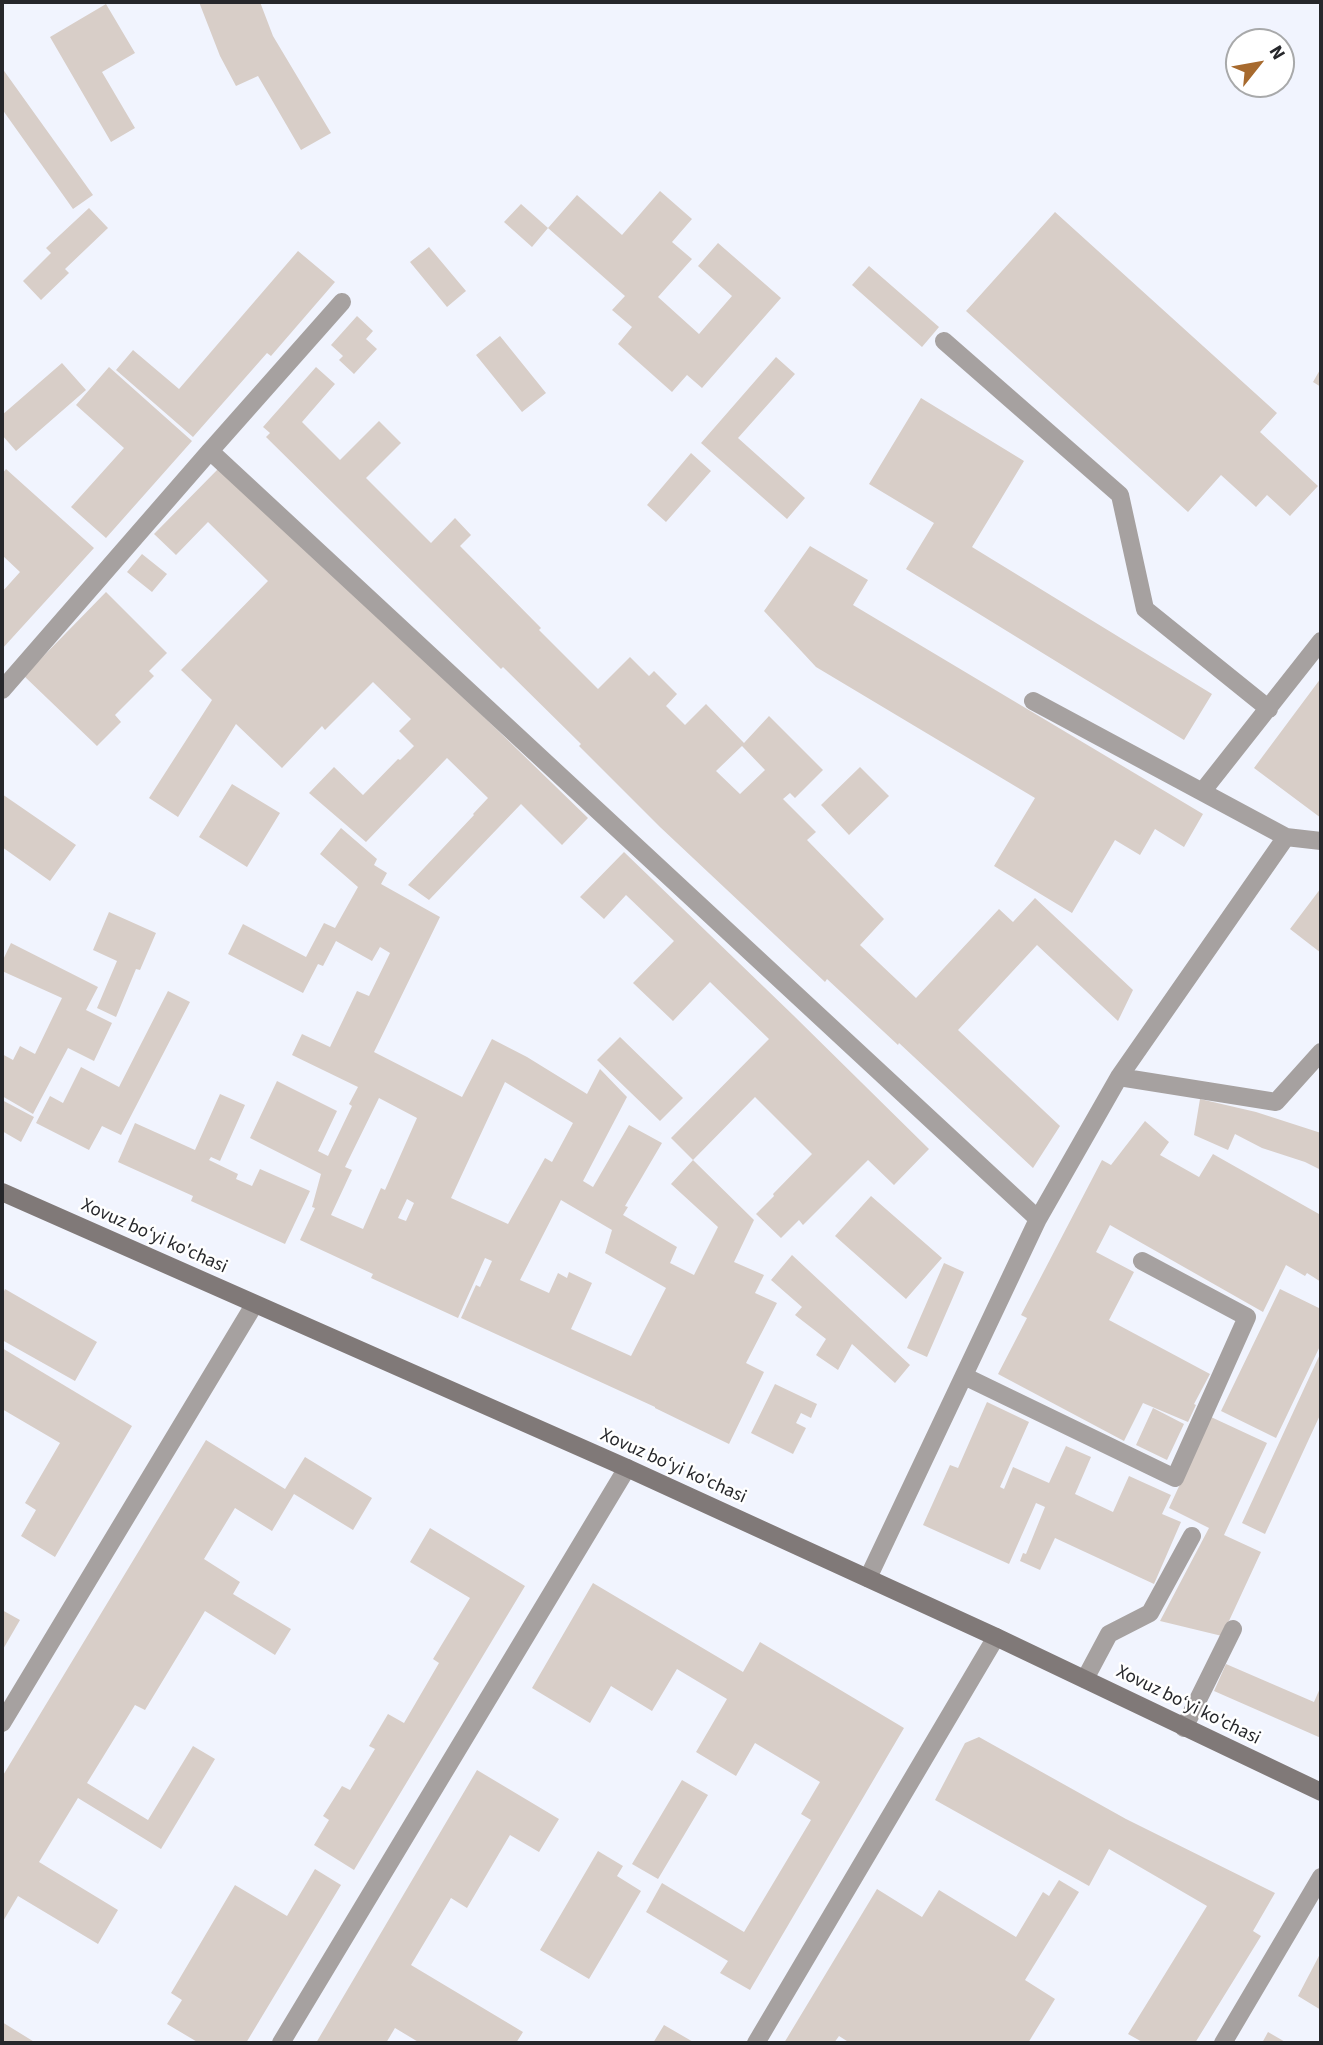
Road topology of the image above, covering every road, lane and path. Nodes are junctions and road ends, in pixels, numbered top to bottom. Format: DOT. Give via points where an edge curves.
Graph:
graph roads {
  1 [pos="342,302"];
  2 [pos="944,341"];
  3 [pos="209,451"];
  4 [pos="1321,641"];
  5 [pos="2,690"];
  6 [pos="1033,701"];
  7 [pos="1269,709"];
  8 [pos="1202,792"];
  9 [pos="1286,837"];
  10 [pos="1321,841"];
  11 [pos="1321,1052"];
  12 [pos="1119,1077"];
  13 [pos="2,1192"];
  14 [pos="1038,1219"];
  15 [pos="1142,1261"];
  16 [pos="254,1305"];
  17 [pos="964,1376"];
  18 [pos="627,1468"];
  19 [pos="1192,1536"];
  20 [pos="868,1578"];
  21 [pos="1233,1629"];
  22 [pos="996,1637"];
  23 [pos="1085,1679"];
  24 [pos="2,1723"];
  25 [pos="1184,1728"];
  26 [pos="1321,1792"];
  27 [pos="1321,1877"];
  28 [pos="282,2043"];
  29 [pos="756,2043"];
  30 [pos="1223,2043"];
  1 -- 3 [label="street"];
  2 -- 7 [label="street" via="1120,495 1145,609"];
  3 -- 5 [label="street"];
  3 -- 14 [label="street"];
  4 -- 7 [label="street"];
  6 -- 8 [label="street"];
  7 -- 8 [label="street"];
  8 -- 9 [label="street"];
  9 -- 10 [label="street"];
  9 -- 12 [label="street"];
  11 -- 12 [label="street" via="1276,1102"];
  12 -- 14 [label="street"];
  13 -- 16 [label="main road, Xovuz bo‘yi ko'chasi"];
  14 -- 17 [label="street"];
  15 -- 17 [label="street" via="1247,1317 1175,1478"];
  16 -- 18 [label="main road, Xovuz bo‘yi ko'chasi"];
  16 -- 24 [label="street"];
  17 -- 20 [label="street"];
  18 -- 20 [label="main road, Xovuz bo‘yi ko'chasi"];
  18 -- 28 [label="street"];
  19 -- 23 [label="street" via="1150,1613 1109,1634"];
  20 -- 22 [label="main road, Xovuz bo‘yi ko'chasi"];
  21 -- 25 [label="street"];
  22 -- 23 [label="main road, Xovuz bo‘yi ko'chasi"];
  22 -- 29 [label="street"];
  23 -- 25 [label="main road, Xovuz bo‘yi ko'chasi"];
  25 -- 26 [label="main road, Xovuz bo‘yi ko'chasi"];
  27 -- 30 [label="street"];
}
